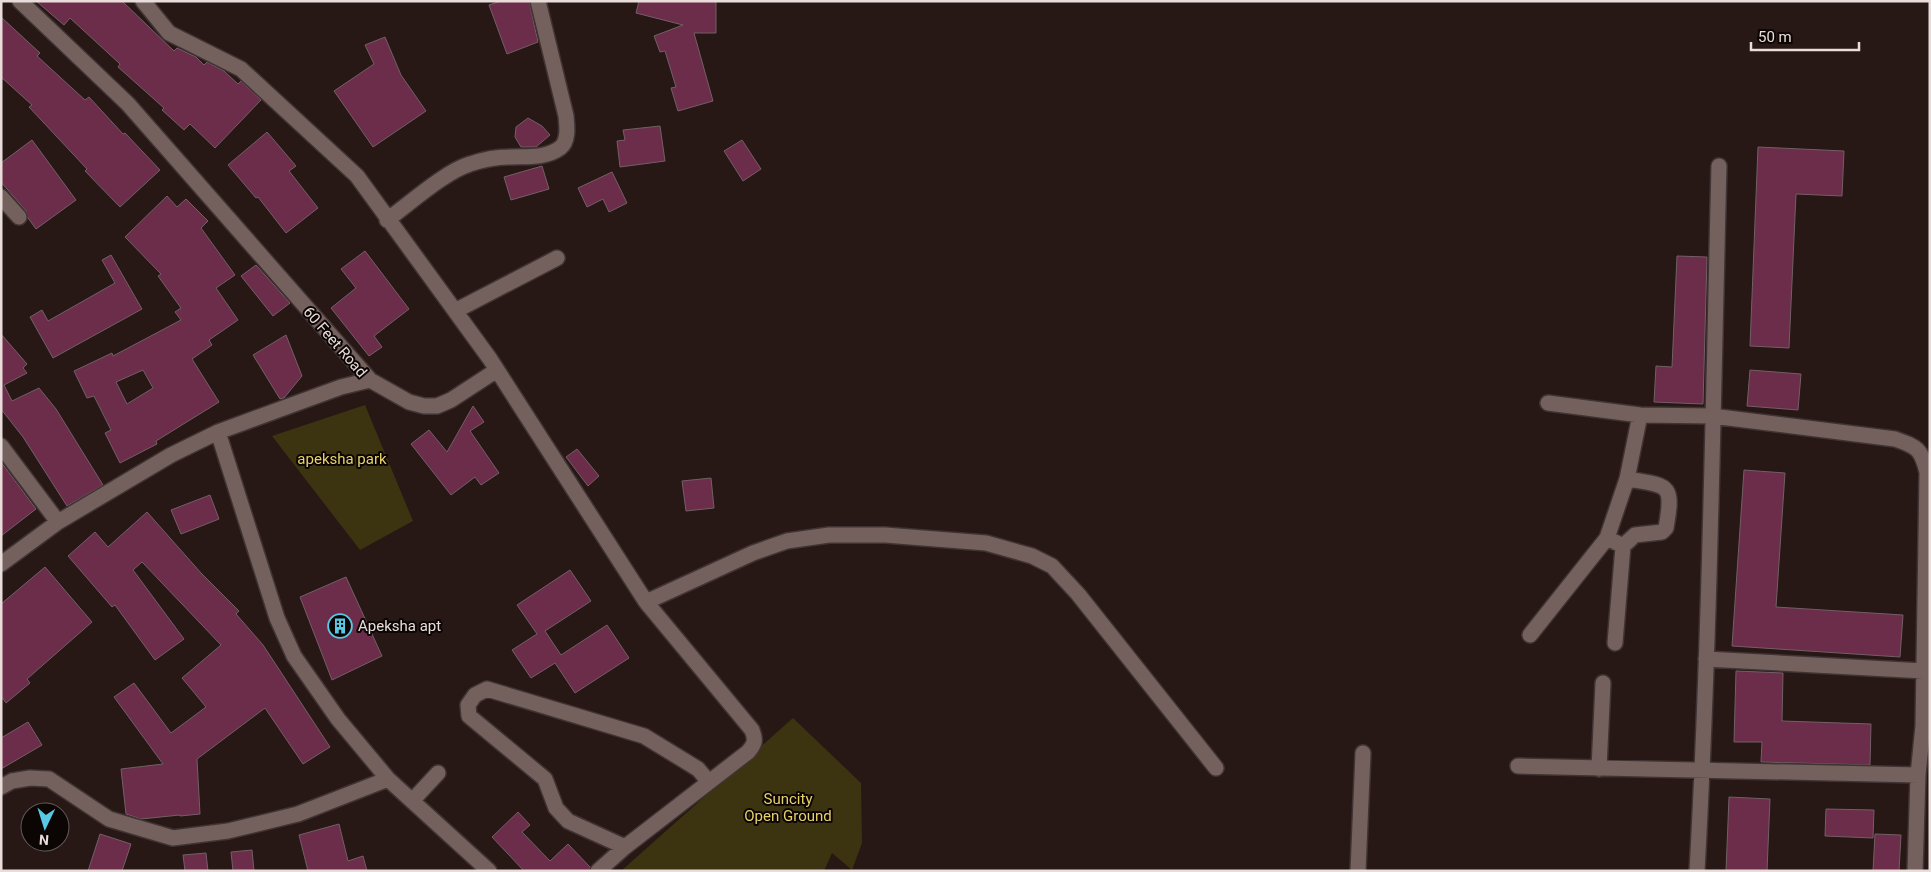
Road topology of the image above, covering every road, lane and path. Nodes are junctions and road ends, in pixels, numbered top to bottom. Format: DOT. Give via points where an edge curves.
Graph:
graph roads {
  1 [pos="20,1"];
  2 [pos="143,1"];
  3 [pos="538,1"];
  4 [pos="1718,166"];
  5 [pos="1,197"];
  6 [pos="18,217"];
  7 [pos="388,220"];
  8 [pos="557,258"];
  9 [pos="455,311"];
  10 [pos="497,370"];
  11 [pos="370,380"];
  12 [pos="1548,403"];
  13 [pos="1640,415"];
  14 [pos="1712,416"];
  15 [pos="218,432"];
  16 [pos="1,446"];
  17 [pos="1627,479"];
  18 [pos="94,501"];
  19 [pos="58,522"];
  20 [pos="40,536"];
  21 [pos="1607,538"];
  22 [pos="1623,546"];
  23 [pos="1,564"];
  24 [pos="646,602"];
  25 [pos="1530,635"];
  26 [pos="1615,643"];
  27 [pos="1706,659"];
  28 [pos="1924,671"];
  29 [pos="1603,683"];
  30 [pos="1363,753"];
  31 [pos="1518,766"];
  32 [pos="1216,768"];
  33 [pos="1598,769"];
  34 [pos="1702,771"];
  35 [pos="438,774"];
  36 [pos="1918,775"];
  37 [pos="388,779"];
  38 [pos="709,782"];
  39 [pos="1,787"];
  40 [pos="412,801"];
  41 [pos="625,847"];
  42 [pos="489,871"];
  43 [pos="598,871"];
  44 [pos="1358,871"];
  45 [pos="1697,871"];
  46 [pos="1914,871"];
  1 -- 11 [label="street, 60 Feet Road" via="128,104"];
  2 -- 7 [label="street" via="169,33 241,69 357,176"];
  3 -- 7 [label="street" via="566,116 567,135 562,146 552,153 537,156 506,157 468,164"];
  4 -- 14 [label="street"];
  5 -- 6 [label="street"];
  7 -- 9 [label="street"];
  8 -- 9 [label="street"];
  9 -- 10 [label="street"];
  10 -- 11 [label="street" via="437,406 409,402"];
  10 -- 24 [label="street"];
  11 -- 15 [label="street, 60 Feet Road" via="341,387"];
  12 -- 13 [label="street"];
  13 -- 14 [label="street"];
  13 -- 17 [label="street"];
  14 -- 27 [label="street"];
  14 -- 28 [label="street" via="1896,439 1922,453 1927,472"];
  15 -- 18 [label="street, 60 Feet Road" via="171,455"];
  15 -- 37 [label="street" via="277,618 294,656 338,719"];
  16 -- 19 [label="street"];
  17 -- 21 [label="street"];
  17 -- 22 [label="street" via="1658,484 1666,488 1671,499 1666,528 1662,532 1635,534"];
  18 -- 19 [label="street, 60 Feet Road"];
  18 -- 20 [label="street"];
  19 -- 20 [label="street, 60 Feet Road"];
  20 -- 23 [label="street, 60 Feet Road"];
  21 -- 22 [label="street"];
  21 -- 25 [label="street"];
  22 -- 26 [label="street"];
  24 -- 32 [label="street" via="753,553 787,541 829,535 885,535 986,543 1032,556 1052,566 1078,594"];
  24 -- 38 [label="street" via="755,737 748,752"];
  27 -- 28 [label="street"];
  27 -- 34 [label="street"];
  28 -- 36 [label="street"];
  29 -- 33 [label="street"];
  30 -- 44 [label="street"];
  31 -- 33 [label="street"];
  33 -- 34 [label="street"];
  34 -- 36 [label="street"];
  34 -- 45 [label="street"];
  35 -- 40 [label="street"];
  36 -- 46 [label="street"];
  37 -- 39 [label="street" via="298,814 228,831 174,838 109,819 49,779 30,778"];
  37 -- 40 [label="street"];
  38 -- 41 [label="street"];
  38 -- 41 [label="street" via="698,769 644,736 487,689 475,695 468,705 469,716 544,780 556,808 568,822"];
  40 -- 42 [label="street"];
  41 -- 43 [label="street"];
}
